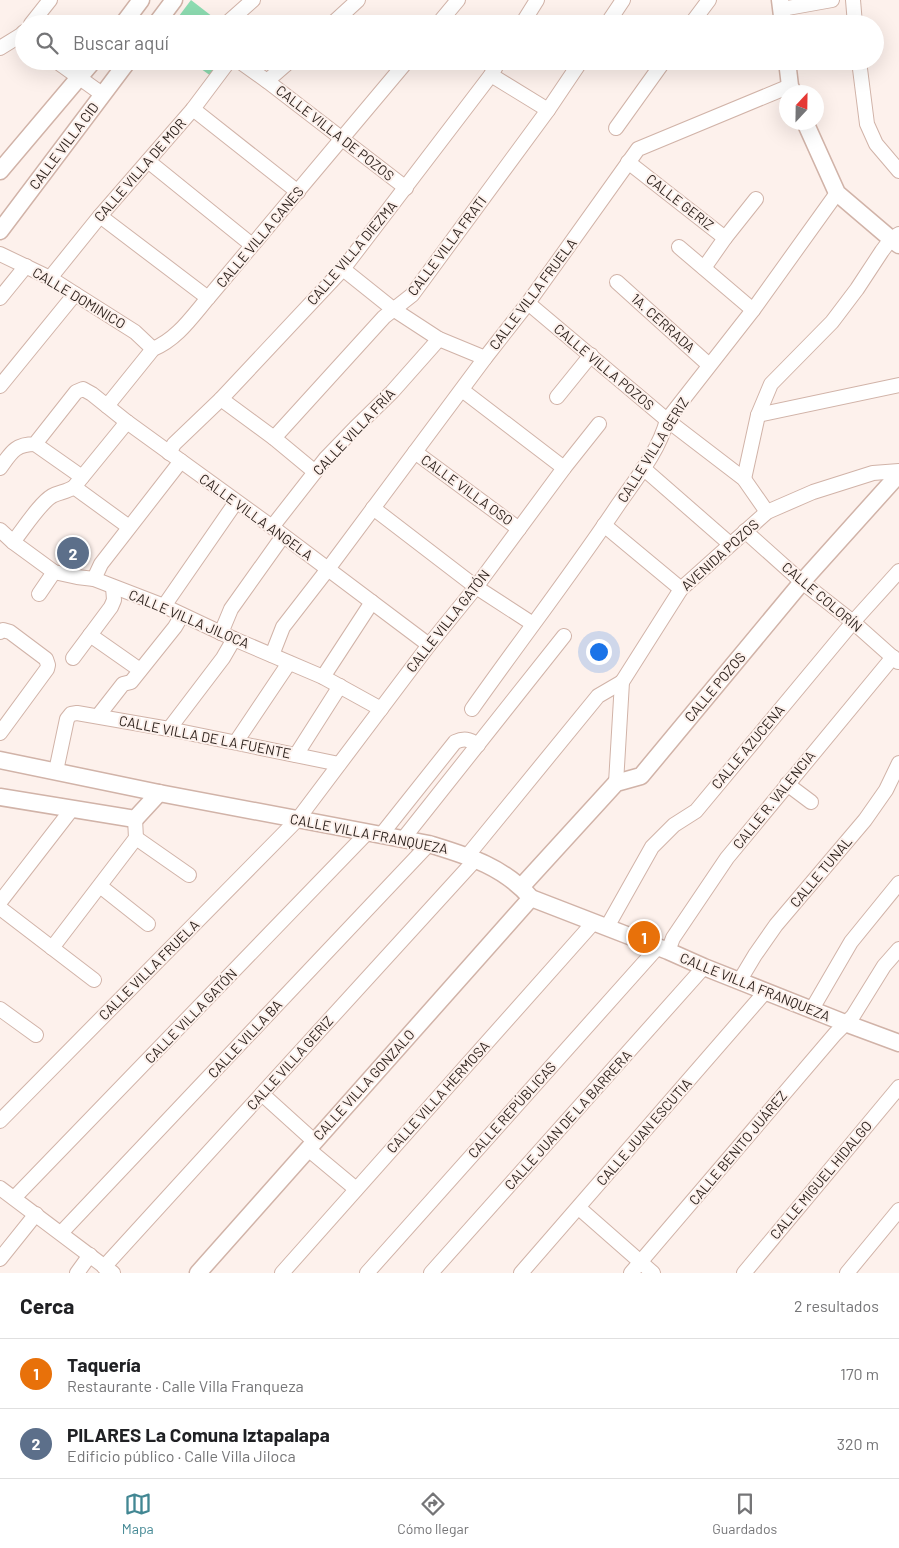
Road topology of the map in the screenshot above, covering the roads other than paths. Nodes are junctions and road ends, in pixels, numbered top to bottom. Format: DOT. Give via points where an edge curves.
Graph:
graph roads {
  1 [pos="50,0"];
  2 [pos="141,0"];
  3 [pos="174,0"];
  4 [pos="253,0"];
  5 [pos="358,0"];
  6 [pos="458,0"];
  7 [pos="537,0"];
  8 [pos="623,0"];
  9 [pos="708,0"];
  10 [pos="832,0"];
  11 [pos="853,0"];
  12 [pos="782,11"];
  13 [pos="38,15"];
  14 [pos="130,15"];
  15 [pos="163,15"];
  16 [pos="236,15"];
  17 [pos="342,15"];
  18 [pos="446,15"];
  19 [pos="528,15"];
  20 [pos="613,15"];
  21 [pos="697,15"];
  22 [pos="854,15"];
  23 [pos="15,40"];
  24 [pos="0,48"];
  25 [pos="69,70"];
  26 [pos="86,70"];
  27 [pos="121,70"];
  28 [pos="222,70"];
  29 [pos="252,70"];
  30 [pos="280,70"];
  31 [pos="400,70"];
  32 [pos="494,70"];
  33 [pos="575,70"];
  34 [pos="658,70"];
  35 [pos="789,70"];
  36 [pos="861,70"];
  37 [pos="491,75"];
  38 [pos="80,78"];
  39 [pos="268,81"];
  40 [pos="791,85"];
  41 [pos="102,94"];
  42 [pos="779,94"];
  43 [pos="193,109"];
  44 [pos="548,110"];
  45 [pos="616,128"];
  46 [pos="809,130"];
  47 [pos="342,139"];
  48 [pos="148,161"];
  49 [pos="628,162"];
  50 [pos="0,171"];
  51 [pos="899,171"];
  52 [pos="406,188"];
  53 [pos="298,192"];
  54 [pos="837,193"];
  55 [pos="756,199"];
  56 [pos="100,216"];
  57 [pos="0,231"];
  58 [pos="726,238"];
  59 [pos="896,239"];
  60 [pos="252,245"];
  61 [pos="679,247"];
  62 [pos="0,254"];
  63 [pos="26,266"];
  64 [pos="704,268"];
  65 [pos="343,269"];
  66 [pos="50,278"];
  67 [pos="617,282"];
  68 [pos="75,294"];
  69 [pos="0,298"];
  70 [pos="208,298"];
  71 [pos="528,303"];
  72 [pos="393,309"];
  73 [pos="753,310"];
  74 [pos="439,339"];
  75 [pos="153,349"];
  76 [pos="591,355"];
  77 [pos="485,358"];
  78 [pos="710,365"];
  79 [pos="899,385"];
  80 [pos="0,386"];
  81 [pos="462,390"];
  82 [pos="557,397"];
  83 [pos="221,399"];
  84 [pos="107,406"];
  85 [pos="758,415"];
  86 [pos="668,420"];
  87 [pos="127,422"];
  88 [pos="599,424"];
  89 [pos="274,438"];
  90 [pos="35,444"];
  91 [pos="169,452"];
  92 [pos="415,452"];
  93 [pos="181,461"];
  94 [pos="0,468"];
  95 [pos="564,468"];
  96 [pos="643,468"];
  97 [pos="315,472"];
  98 [pos="899,473"];
  99 [pos="744,479"];
  100 [pos="78,482"];
  101 [pos="236,502"];
  102 [pos="373,508"];
  103 [pos="767,512"];
  104 [pos="604,526"];
  105 [pos="129,527"];
  106 [pos="519,528"];
  107 [pos="0,530"];
  108 [pos="745,531"];
  109 [pos="278,532"];
  110 [pos="13,542"];
  111 [pos="730,544"];
  112 [pos="328,570"];
  113 [pos="54,572"];
  114 [pos="898,574"];
  115 [pos="94,579"];
  116 [pos="802,582"];
  117 [pos="113,587"];
  118 [pos="476,587"];
  119 [pos="680,589"];
  120 [pos="39,594"];
  121 [pos="372,602"];
  122 [pos="164,606"];
  123 [pos="182,615"];
  124 [pos="853,622"];
  125 [pos="533,624"];
  126 [pos="0,632"];
  127 [pos="221,632"];
  128 [pos="90,635"];
  129 [pos="564,636"];
  130 [pos="234,638"];
  131 [pos="428,646"];
  132 [pos="272,655"];
  133 [pos="73,658"];
  134 [pos="896,660"];
  135 [pos="289,663"];
  136 [pos="140,670"];
  137 [pos="323,677"];
  138 [pos="622,682"];
  139 [pos="340,686"];
  140 [pos="381,709"];
  141 [pos="472,709"];
  142 [pos="98,716"];
  143 [pos="169,729"];
  144 [pos="0,733"];
  145 [pos="236,742"];
  146 [pos="478,745"];
  147 [pos="296,755"];
  148 [pos="0,760"];
  149 [pos="899,763"];
  150 [pos="339,764"];
  151 [pos="56,771"];
  152 [pos="616,783"];
  153 [pos="787,784"];
  154 [pos="159,793"];
  155 [pos="0,797"];
  156 [pos="811,802"];
  157 [pos="72,809"];
  158 [pos="135,819"];
  159 [pos="298,820"];
  160 [pos="374,834"];
  161 [pos="136,838"];
  162 [pos="403,840"];
  163 [pos="429,844"];
  164 [pos="472,857"];
  165 [pos="189,875"];
  166 [pos="899,883"];
  167 [pos="100,886"];
  168 [pos="526,893"];
  169 [pos="0,902"];
  170 [pos="0,908"];
  171 [pos="148,924"];
  172 [pos="600,925"];
  173 [pos="52,948"];
  174 [pos="662,949"];
  175 [pos="899,949"];
  176 [pos="704,967"];
  177 [pos="94,980"];
  178 [pos="740,980"];
  179 [pos="766,991"];
  180 [pos="0,1009"];
  181 [pos="812,1010"];
  182 [pos="845,1023"];
  183 [pos="36,1035"];
  184 [pos="899,1042"];
  185 [pos="899,1087"];
  186 [pos="262,1094"];
  187 [pos="0,1121"];
  188 [pos="311,1145"];
  189 [pos="0,1188"];
  190 [pos="356,1189"];
  191 [pos="14,1198"];
  192 [pos="579,1208"];
  193 [pos="899,1210"];
  194 [pos="36,1214"];
  195 [pos="61,1233"];
  196 [pos="90,1255"];
  197 [pos="0,1260"];
  198 [pos="636,1268"];
  199 [pos="109,1270"];
  200 [pos="77,1273"];
  201 [pos="198,1273"];
  202 [pos="282,1273"];
  203 [pos="367,1273"];
  204 [pos="431,1273"];
  205 [pos="521,1273"];
  206 [pos="653,1273"];
  207 [pos="744,1273"];
  208 [pos="847,1273"];
  1 -- 13 [label="street"];
  2 -- 14 [label="street"];
  3 -- 15 [label="street"];
  4 -- 16 [label="street"];
  5 -- 17 [label="street"];
  6 -- 18 [label="street"];
  7 -- 19 [label="street"];
  8 -- 20 [label="street"];
  9 -- 21 [label="street"];
  10 -- 12 [label="street"];
  11 -- 22 [label="street"];
  23 -- 24 [label="street"];
  25 -- 38 [label="street"];
  26 -- 38 [label="street"];
  27 -- 41 [label="street, CALLE VILLA CID"];
  28 -- 43 [label="street, CALLE VILLA DE MOR"];
  29 -- 39 [label="street, CALLE VILLA DE POZOS"];
  30 -- 39 [label="street"];
  31 -- 47 [label="street, CALLE VILLA CANES"];
  32 -- 37 [label="street, CALLE VILLA DIEZMA"];
  33 -- 44 [label="street, CALLE VILLA FRATI"];
  34 -- 45 [label="street"];
  35 -- 40 [label="street"];
  36 -- 51 [label="street" via="866,124 876,144"];
  37 -- 44 [label="street"];
  37 -- 52 [label="street, CALLE VILLA DIEZMA"];
  38 -- 41 [label="street"];
  38 -- 50 [label="street"];
  39 -- 47 [label="street, CALLE VILLA DE POZOS"];
  41 -- 57 [label="street, CALLE VILLA CID"];
  42 -- 49 [label="street, CALLE VILLA FRUELA" via="638,149"];
  43 -- 48 [label="street, CALLE VILLA DE MOR"];
  43 -- 53 [label="street"];
  44 -- 72 [label="street, CALLE VILLA FRATI" via="412,295"];
  46 -- 54 [label="street"];
  47 -- 52 [label="street, CALLE VILLA DE POZOS"];
  47 -- 53 [label="street, CALLE VILLA CANES"];
  48 -- 56 [label="street, CALLE VILLA DE MOR"];
  48 -- 60 [label="street"];
  49 -- 58 [label="street, CALLE GERIZ"];
  49 -- 71 [label="street, CALLE VILLA FRUELA"];
  52 -- 65 [label="street, CALLE VILLA DIEZMA"];
  53 -- 60 [label="street, CALLE VILLA CANES"];
  54 -- 59 [label="street"];
  54 -- 73 [label="street, CALLE VILLA GERIZ"];
  55 -- 58 [label="street"];
  56 -- 66 [label="street, CALLE VILLA DE MOR"];
  56 -- 70 [label="street"];
  58 -- 64 [label="street, CALLE GERIZ"];
  59 -- 85 [label="street" via="882,251 832,322 771,384"];
  60 -- 70 [label="street, CALLE VILLA CANES"];
  61 -- 64 [label="street"];
  62 -- 63 [label="street, CALLE DOMINICO"];
  63 -- 66 [label="street, CALLE DOMINICO"];
  63 -- 69 [label="street"];
  64 -- 73 [label="street"];
  65 -- 72 [label="street"];
  65 -- 83 [label="street, CALLE VILLA DIEZMA"];
  66 -- 68 [label="street, CALLE DOMINICO"];
  67 -- 78 [label="street, 1A. CERRADA"];
  68 -- 75 [label="street, CALLE DOMINICO" via="135,332"];
  68 -- 80 [label="street"];
  70 -- 75 [label="street, CALLE VILLA CANES" via="174,337"];
  71 -- 76 [label="street, CALLE VILLA POZOS"];
  71 -- 77 [label="street, CALLE VILLA FRUELA"];
  72 -- 74 [label="street"];
  72 -- 89 [label="street, CALLE VILLA FRATI"];
  73 -- 78 [label="street, CALLE VILLA GERIZ"];
  74 -- 77 [label="street"];
  74 -- 97 [label="street, CALLE VILLA FRÍA"];
  75 -- 84 [label="street, CALLE VILLA CANES"];
  76 -- 82 [label="street"];
  76 -- 86 [label="street, CALLE VILLA POZOS"];
  77 -- 81 [label="street, CALLE VILLA FRUELA"];
  78 -- 86 [label="street, CALLE VILLA GERIZ"];
  79 -- 85 [label="street"];
  81 -- 92 [label="street, CALLE VILLA FRUELA"];
  81 -- 95 [label="street"];
  83 -- 89 [label="street"];
  83 -- 91 [label="street, CALLE VILLA DIEZMA"];
  84 -- 87 [label="street, CALLE VILLA ANGELA"];
  84 -- 90 [label="street, CALLE VILLA ANGELA" via="92,394 83,390 76,392"];
  85 -- 99 [label="street"];
  86 -- 96 [label="street, CALLE VILLA GERIZ"];
  86 -- 99 [label="street, CALLE VILLA POZOS"];
  87 -- 91 [label="street, CALLE VILLA ANGELA"];
  87 -- 100 [label="street"];
  88 -- 95 [label="street, CALLE VILLA GATÓN"];
  89 -- 97 [label="street"];
  90 -- 94 [label="street" via="14,449"];
  90 -- 100 [label="street"];
  91 -- 93 [label="street, CALLE VILLA ANGELA"];
  92 -- 102 [label="street, CALLE VILLA FRUELA"];
  92 -- 106 [label="street, CALLE VILLA OSO"];
  93 -- 101 [label="street, CALLE VILLA ANGELA"];
  93 -- 105 [label="street"];
  95 -- 106 [label="street, CALLE VILLA GATÓN"];
  96 -- 104 [label="street, CALLE VILLA GERIZ"];
  96 -- 111 [label="street"];
  97 -- 109 [label="street, CALLE VILLA FRÍA"];
  98 -- 103 [label="street, AVENIDA POZOS" via="873,474 821,489"];
  98 -- 116 [label="street, CALLE POZOS"];
  99 -- 103 [label="street, CALLE VILLA POZOS"];
  100 -- 105 [label="street"];
  100 -- 110 [label="street" via="45,502"];
  101 -- 109 [label="street, CALLE VILLA ANGELA"];
  101 -- 122 [label="street"];
  102 -- 112 [label="street, CALLE VILLA FRUELA"];
  102 -- 118 [label="street"];
  103 -- 108 [label="street, AVENIDA POZOS"];
  104 -- 119 [label="street"];
  104 -- 125 [label="street, CALLE VILLA GERIZ"];
  105 -- 115 [label="street" via="101,564"];
  106 -- 118 [label="street, CALLE VILLA GATÓN"];
  107 -- 110 [label="street, CALLE VILLA JILOCA"];
  108 -- 111 [label="street, AVENIDA POZOS"];
  108 -- 116 [label="street, CALLE COLORÍN"];
  109 -- 112 [label="street, CALLE VILLA ANGELA"];
  109 -- 127 [label="street, CALLE VILLA FRÍA" via="231,609"];
  110 -- 113 [label="street, CALLE VILLA JILOCA"];
  111 -- 119 [label="street, AVENIDA POZOS"];
  112 -- 121 [label="street, CALLE VILLA ANGELA"];
  112 -- 132 [label="street, CALLE VILLA FRUELA" via="283,626"];
  113 -- 115 [label="street, CALLE VILLA JILOCA"];
  113 -- 120 [label="street"];
  114 -- 124 [label="street, CALLE AZUCENA"];
  115 -- 117 [label="street, CALLE VILLA JILOCA"];
  116 -- 124 [label="street, CALLE COLORÍN"];
  116 -- 152 [label="street, CALLE POZOS" via="641,776"];
  117 -- 122 [label="street, CALLE VILLA JILOCA"];
  117 -- 128 [label="street" via="111,607"];
  118 -- 125 [label="street"];
  118 -- 131 [label="street, CALLE VILLA GATÓN"];
  119 -- 138 [label="street, AVENIDA POZOS"];
  121 -- 131 [label="street, CALLE VILLA ANGELA"];
  121 -- 137 [label="street"];
  122 -- 123 [label="street, CALLE VILLA JILOCA"];
  123 -- 127 [label="street, CALLE VILLA JILOCA"];
  123 -- 136 [label="street"];
  124 -- 134 [label="street, CALLE COLORÍN"];
  124 -- 172 [label="street, CALLE AZUCENA" via="696,811 674,825 652,846"];
  125 -- 141 [label="street, CALLE VILLA GERIZ"];
  126 -- 144 [label="street" via="10,632 46,659 48,665"];
  127 -- 130 [label="street, CALLE VILLA JILOCA"];
  128 -- 133 [label="street"];
  128 -- 136 [label="street"];
  129 -- 146 [label="street"];
  130 -- 132 [label="street, CALLE VILLA JILOCA"];
  130 -- 143 [label="street" via="223,658"];
  131 -- 140 [label="street, CALLE VILLA GATÓN"];
  132 -- 135 [label="street, CALLE VILLA JILOCA"];
  134 -- 153 [label="street, CALLE R. VALENCIA"];
  135 -- 137 [label="street, CALLE VILLA JILOCA"];
  135 -- 145 [label="street"];
  136 -- 142 [label="street" via="131,682 123,684"];
  137 -- 139 [label="street, CALLE VILLA JILOCA"];
  138 -- 152 [label="street, AVENIDA POZOS"];
  138 -- 164 [label="street" via="598,696"];
  139 -- 140 [label="street, CALLE VILLA JILOCA"];
  139 -- 147 [label="street"];
  140 -- 150 [label="street, CALLE VILLA GATÓN"];
  142 -- 143 [label="street, CALLE VILLA DE LA FUENTE"];
  142 -- 151 [label="street, CALLE VILLA DE LA FUENTE" via="78,713 67,719"];
  143 -- 145 [label="street, CALLE VILLA DE LA FUENTE"];
  145 -- 147 [label="street, CALLE VILLA DE LA FUENTE"];
  146 -- 160 [label="street, CALLE VILLA GATÓN" via="462,738 455,742"];
  146 -- 162 [label="street"];
  147 -- 150 [label="street, CALLE VILLA DE LA FUENTE"];
  148 -- 151 [label="street, CALLE VILLA FRANQUEZA"];
  149 -- 178 [label="street, CALLE TUNAL" via="886,790 865,820 776,925"];
  150 -- 159 [label="street, CALLE VILLA GATÓN"];
  151 -- 154 [label="street, CALLE VILLA FRANQUEZA"];
  152 -- 168 [label="street"];
  153 -- 156 [label="street"];
  153 -- 174 [label="street, CALLE R. VALENCIA" via="727,858 673,938"];
  154 -- 158 [label="street"];
  154 -- 159 [label="street, CALLE VILLA FRANQUEZA"];
  155 -- 157 [label="street"];
  157 -- 158 [label="street"];
  157 -- 169 [label="street"];
  158 -- 161 [label="street"];
  159 -- 160 [label="street, CALLE VILLA FRANQUEZA"];
  159 -- 187 [label="street, CALLE VILLA FRUELA"];
  160 -- 162 [label="street, CALLE VILLA FRANQUEZA"];
  160 -- 191 [label="street, CALLE VILLA GATÓN"];
  161 -- 165 [label="street"];
  161 -- 167 [label="street"];
  162 -- 163 [label="street, CALLE VILLA FRANQUEZA"];
  163 -- 164 [label="street, CALLE VILLA FRANQUEZA"];
  163 -- 195 [label="street, CALLE VILLA BA"];
  164 -- 168 [label="street, CALLE VILLA FRANQUEZA" via="504,874"];
  164 -- 186 [label="street, CALLE VILLA GERIZ"];
  166 -- 181 [label="street" via="851,942"];
  167 -- 171 [label="street"];
  167 -- 173 [label="street"];
  168 -- 172 [label="street, CALLE VILLA FRANQUEZA"];
  168 -- 188 [label="street, CALLE VILLA GONZALO"];
  170 -- 173 [label="street"];
  172 -- 174 [label="street, CALLE VILLA FRANQUEZA"];
  172 -- 190 [label="street, CALLE VILLA HERMOSA"];
  173 -- 177 [label="street"];
  174 -- 176 [label="street, CALLE VILLA FRANQUEZA"];
  174 -- 203 [label="street, CALLE REPÚBLICAS"];
  175 -- 182 [label="street, CALLE BENITO JUÁREZ"];
  176 -- 178 [label="street, CALLE VILLA FRANQUEZA"];
  176 -- 204 [label="street, CALLE JUAN DE LA BARRERA"];
  178 -- 179 [label="street, CALLE VILLA FRANQUEZA"];
  179 -- 181 [label="street, CALLE VILLA FRANQUEZA"];
  179 -- 192 [label="street, CALLE JUAN ESCUTIA"];
  180 -- 183 [label="street"];
  181 -- 182 [label="street, CALLE VILLA FRANQUEZA"];
  182 -- 184 [label="street, CALLE VILLA FRANQUEZA"];
  182 -- 198 [label="street, CALLE BENITO JUÁREZ"];
  185 -- 207 [label="street, CALLE MIGUEL HIDALGO"];
  186 -- 188 [label="street"];
  186 -- 199 [label="street, CALLE VILLA GERIZ"];
  188 -- 190 [label="street"];
  188 -- 201 [label="street, CALLE VILLA GONZALO"];
  189 -- 191 [label="street"];
  190 -- 202 [label="street, CALLE VILLA HERMOSA"];
  191 -- 194 [label="street"];
  192 -- 198 [label="street"];
  192 -- 205 [label="street, CALLE JUAN ESCUTIA"];
  193 -- 208 [label="street"];
  194 -- 195 [label="street"];
  194 -- 197 [label="street"];
  195 -- 196 [label="street"];
  196 -- 199 [label="street"];
  196 -- 200 [label="street"];
  198 -- 206 [label="street"];
}
